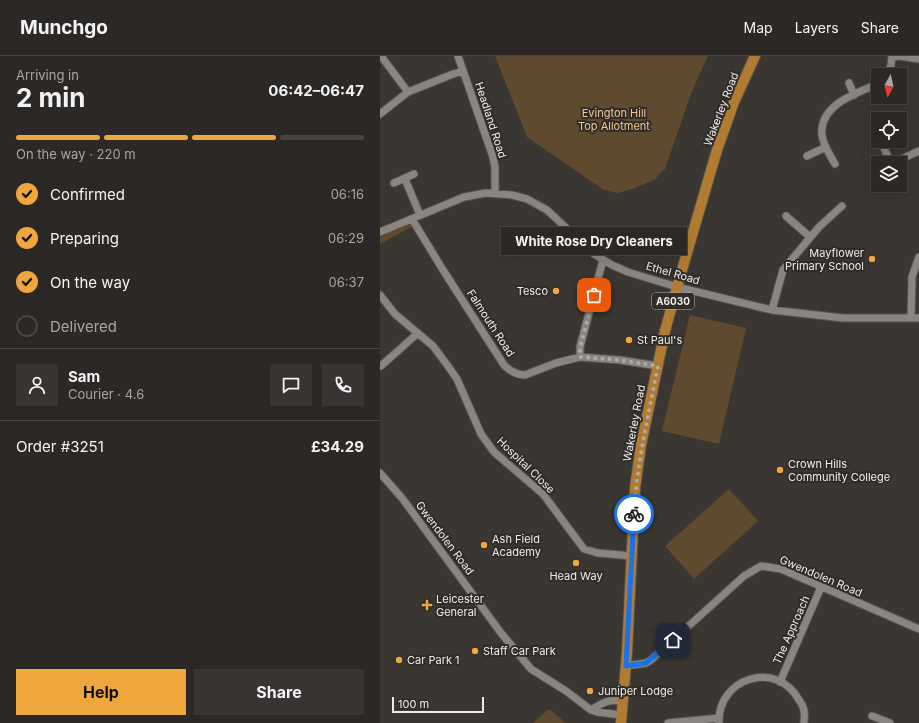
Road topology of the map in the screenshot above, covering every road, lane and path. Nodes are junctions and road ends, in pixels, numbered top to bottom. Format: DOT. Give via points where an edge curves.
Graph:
graph roads {
  1 [pos="381,56"];
  2 [pos="458,56"];
  3 [pos="755,56"];
  4 [pos="892,57"];
  5 [pos="919,59"];
  6 [pos="890,68"];
  7 [pos="463,71"];
  8 [pos="848,83"];
  9 [pos="871,87"];
  10 [pos="408,92"];
  11 [pos="854,95"];
  12 [pos="380,114"];
  13 [pos="826,147"];
  14 [pos="919,151"];
  15 [pos="807,156"];
  16 [pos="907,156"];
  17 [pos="834,164"];
  18 [pos="414,174"];
  19 [pos="405,179"];
  20 [pos="394,183"];
  21 [pos="496,193"];
  22 [pos="842,206"];
  23 [pos="420,215"];
  24 [pos="786,216"];
  25 [pos="412,219"];
  26 [pos="380,232"];
  27 [pos="810,238"];
  28 [pos="919,257"];
  29 [pos="603,260"];
  30 [pos="677,287"];
  31 [pos="380,295"];
  32 [pos="772,310"];
  33 [pos="915,318"];
  34 [pos="418,333"];
  35 [pos="580,357"];
  36 [pos="381,366"];
  37 [pos="658,366"];
  38 [pos="380,473"];
  39 [pos="632,556"];
  40 [pos="821,587"];
  41 [pos="919,629"];
  42 [pos="626,666"];
  43 [pos="780,682"];
  44 [pos="623,701"];
  45 [pos="591,710"];
  46 [pos="872,716"];
  47 [pos="621,719"];
  48 [pos="719,721"];
  49 [pos="668,723"];
  50 [pos="804,723"];
  51 [pos="890,723"];
  1 -- 10 [label="street"];
  2 -- 7 [label="street, Headland Road"];
  3 -- 30 [label="highway, Wakerley Road / A6030" via="734,102 717,150"];
  4 -- 5 [label="street"];
  4 -- 6 [label="street"];
  7 -- 10 [label="street"];
  7 -- 21 [label="street, Headland Road" via="493,157"];
  8 -- 11 [label="street"];
  9 -- 11 [label="street"];
  10 -- 12 [label="street"];
  11 -- 13 [label="street" via="834,106 828,114 822,135"];
  13 -- 15 [label="street"];
  13 -- 17 [label="street"];
  14 -- 16 [label="street"];
  18 -- 19 [label="street"];
  19 -- 20 [label="street"];
  19 -- 23 [label="street"];
  21 -- 23 [label="street, Ethel Road" via="464,197"];
  21 -- 29 [label="street, Ethel Road" via="527,199 547,210"];
  22 -- 27 [label="street"];
  23 -- 25 [label="street, Ethel Road"];
  24 -- 27 [label="street"];
  25 -- 26 [label="street, Ethel Road"];
  25 -- 35 [label="street, Falmouth Road" via="509,370 525,375"];
  27 -- 32 [label="street" via="783,270"];
  28 -- 33 [label="street" via="912,277"];
  29 -- 30 [label="street, Ethel Road" via="628,272"];
  29 -- 35 [label="street" via="580,348"];
  30 -- 32 [label="street, Ethel Road"];
  30 -- 37 [label="highway, Wakerley Road / A6030"];
  31 -- 34 [label="street, Hospital Close" via="395,314"];
  32 -- 33 [label="street, Ethel Road" via="843,318"];
  34 -- 36 [label="street"];
  34 -- 39 [label="street, Hospital Close" via="433,346 457,379 481,434 494,452 543,494 584,549"];
  35 -- 37 [label="street, Falmouth Road"];
  37 -- 39 [label="highway, Wakerley Road / A6030" via="641,445"];
  38 -- 45 [label="street, Gwendolen Road" via="402,498 501,633 531,669"];
  39 -- 42 [label="highway, Wakerley Road / A6030"];
  40 -- 41 [label="street, Gwendolen Road"];
  40 -- 42 [label="street, Gwendolen Road" via="781,569 760,566 744,576 646,663"];
  40 -- 43 [label="street, The Approach"];
  42 -- 44 [label="highway, A6030"];
  43 -- 48 [label="street" via="777,679 762,677 750,678 736,685 725,698 719,712"];
  43 -- 50 [label="street" via="794,690 804,710"];
  44 -- 45 [label="street" via="611,699"];
  44 -- 47 [label="highway, A6030"];
  45 -- 47 [label="street, Gwendolen Road"];
  46 -- 51 [label="street"];
  48 -- 49 [label="street"];
}
